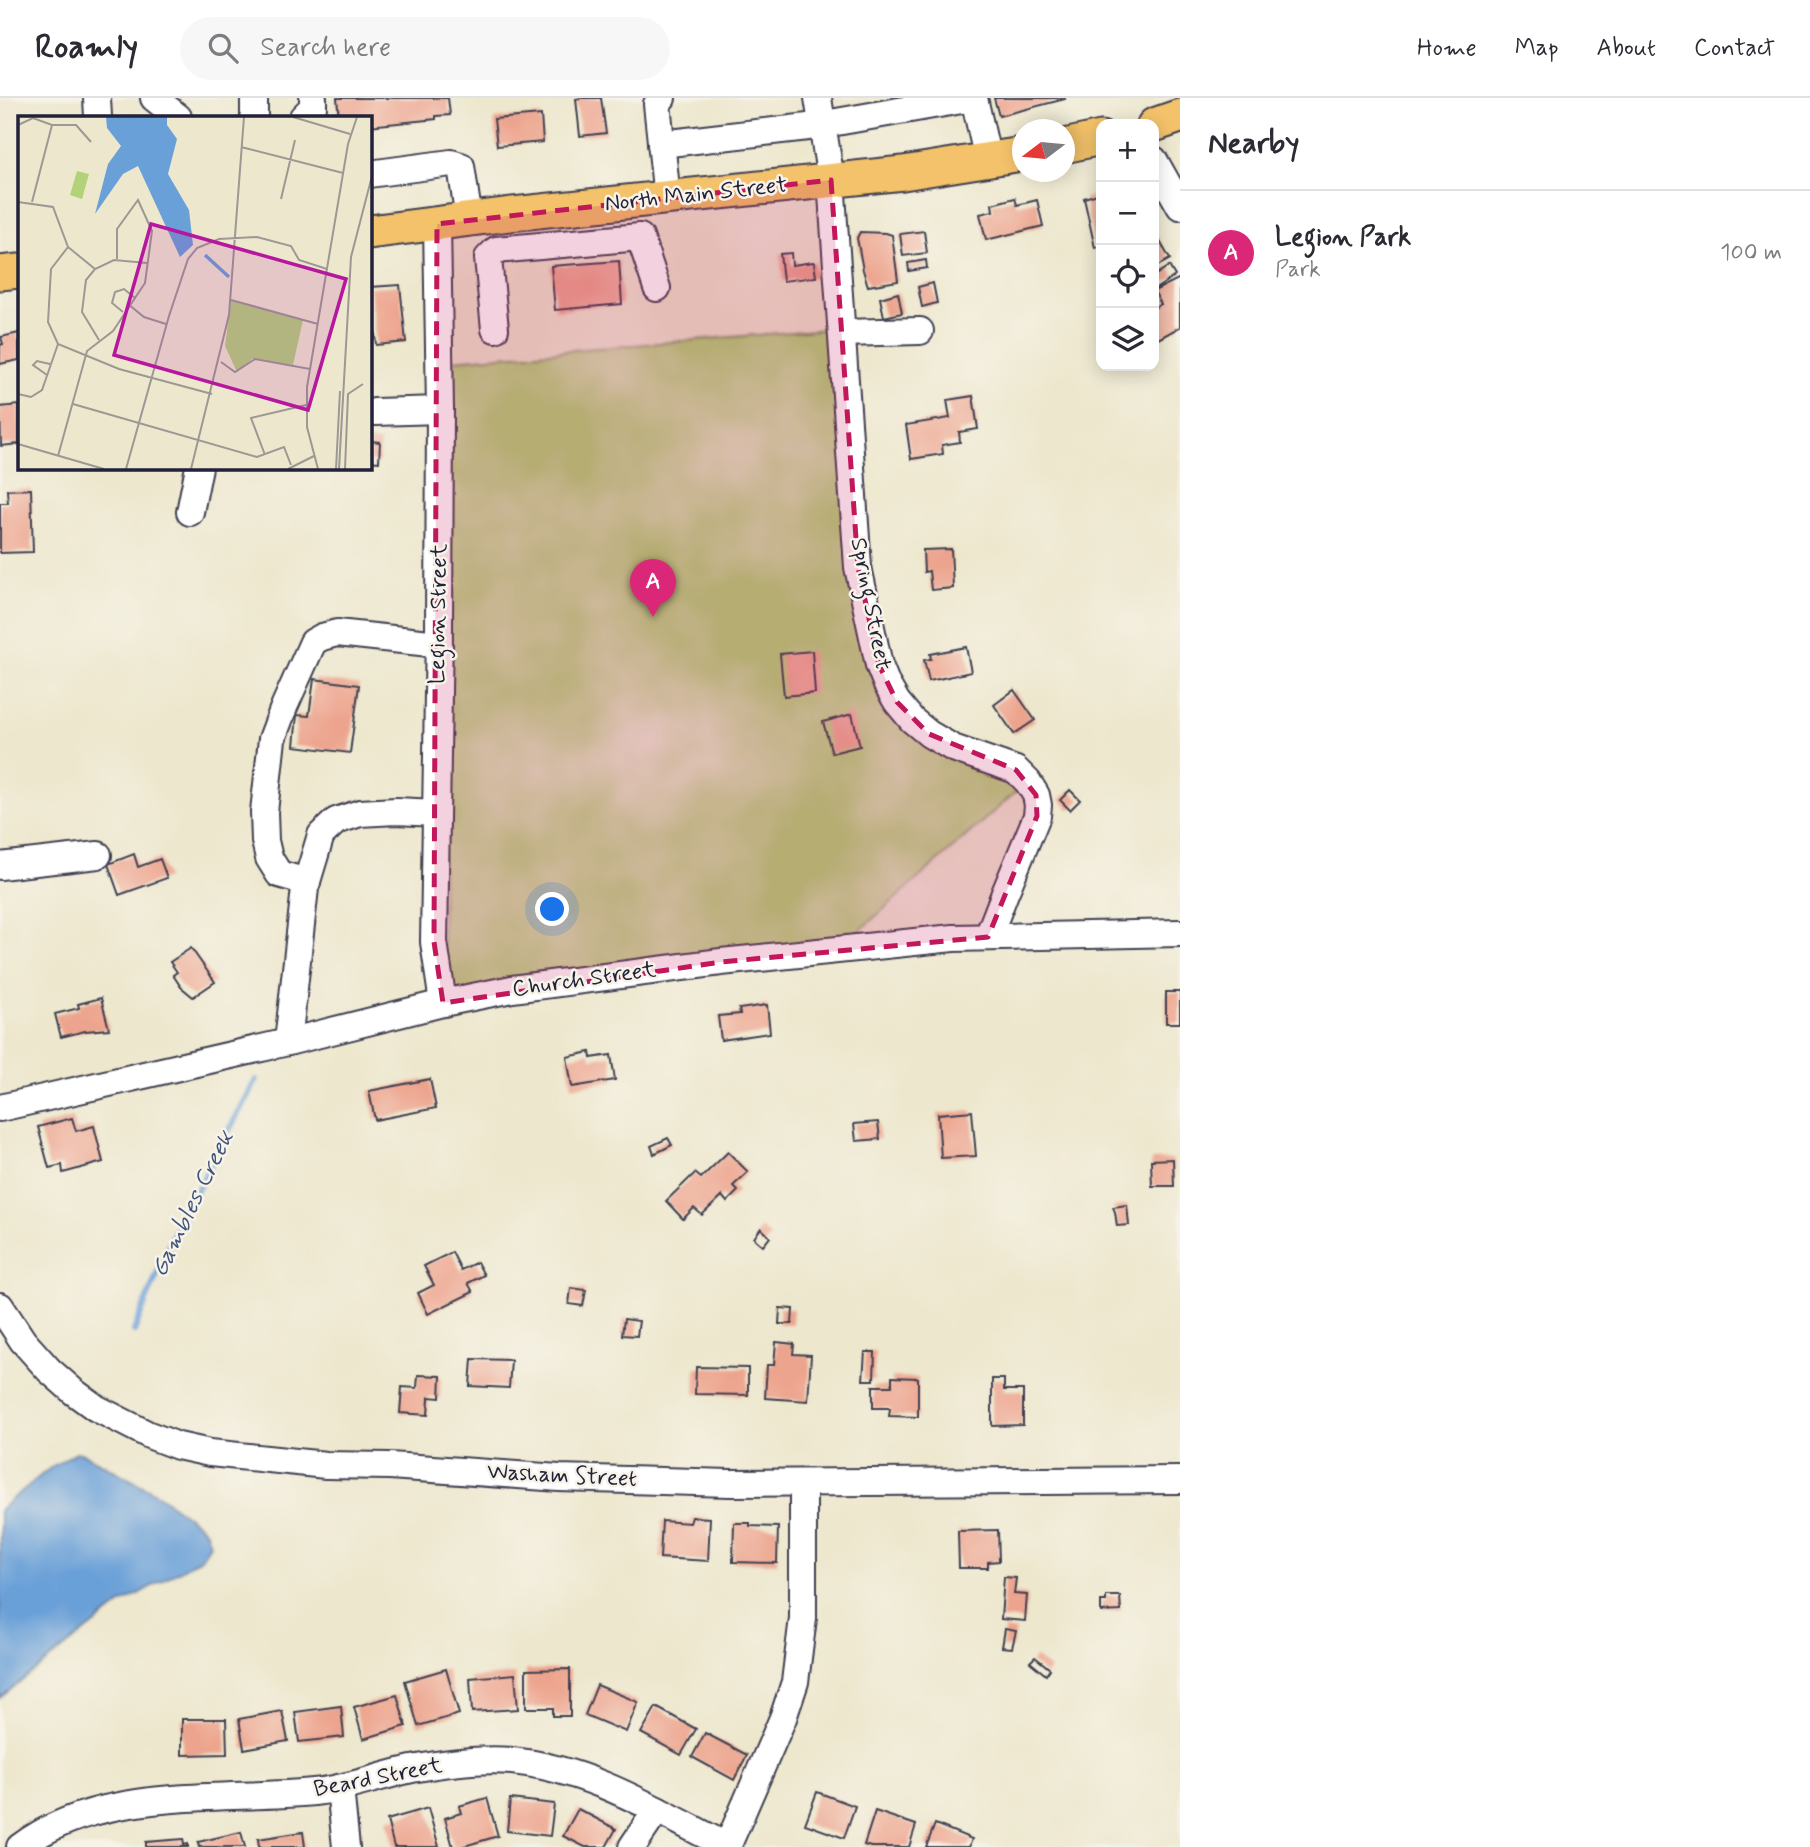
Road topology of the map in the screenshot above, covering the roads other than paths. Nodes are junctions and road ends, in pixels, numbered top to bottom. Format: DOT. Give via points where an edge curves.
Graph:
graph roads {
  1 [pos="97,98"];
  2 [pos="154,98"];
  3 [pos="254,98"];
  4 [pos="313,98"];
  5 [pos="662,98"];
  6 [pos="818,98"];
  7 [pos="973,98"];
  8 [pos="98,116"];
  9 [pos="177,116"];
  10 [pos="254,116"];
  11 [pos="304,116"];
  12 [pos="1180,117"];
  13 [pos="1159,123"];
  14 [pos="822,125"];
  15 [pos="1096,139"];
  16 [pos="661,144"];
  17 [pos="1075,144"];
  18 [pos="1012,156"];
  19 [pos="988,160"];
  20 [pos="1159,169"];
  21 [pos="371,174"];
  22 [pos="831,180"];
  23 [pos="667,198"];
  24 [pos="634,201"];
  25 [pos="1180,206"];
  26 [pos="468,220"];
  27 [pos="371,232"];
  28 [pos="640,237"];
  29 [pos="496,250"];
  30 [pos="18,271"];
  31 [pos="0,273"];
  32 [pos="657,288"];
  33 [pos="495,329"];
  34 [pos="920,331"];
  35 [pos="842,333"];
  36 [pos="440,410"];
  37 [pos="375,412"];
  38 [pos="199,469"];
  39 [pos="190,512"];
  40 [pos="439,644"];
  41 [pos="436,813"];
  42 [pos="98,855"];
  43 [pos="0,866"];
  44 [pos="307,882"];
  45 [pos="1180,933"];
  46 [pos="989,937"];
  47 [pos="443,1003"];
  48 [pos="288,1042"];
  49 [pos="0,1108"];
  50 [pos="0,1306"];
  51 [pos="1180,1480"];
  52 [pos="803,1483"];
  53 [pos="340,1788"];
  54 [pos="657,1810"];
  55 [pos="20,1847"];
  56 [pos="346,1847"];
  57 [pos="632,1847"];
  58 [pos="728,1847"];
  1 -- 8 [label="street"];
  2 -- 9 [label="street"];
  3 -- 10 [label="street"];
  4 -- 11 [label="street" via="313,107"];
  5 -- 16 [label="street" via="657,104"];
  6 -- 14 [label="street, Spring Street"];
  7 -- 14 [label="street"];
  7 -- 19 [label="street"];
  12 -- 13 [label="main road"];
  14 -- 16 [label="street"];
  14 -- 22 [label="street, Spring Street"];
  15 -- 17 [label="main road"];
  16 -- 23 [label="street"];
  18 -- 19 [label="main road, North Main Street"];
  19 -- 22 [label="main road, North Main Street"];
  20 -- 25 [label="street"];
  21 -- 26 [label="street" via="451,163 461,166"];
  22 -- 23 [label="main road, North Main Street"];
  22 -- 35 [label="street, Spring Street"];
  23 -- 24 [label="main road, North Main Street"];
  24 -- 26 [label="main road, North Main Street"];
  24 -- 28 [label="street"];
  26 -- 27 [label="main road, North Main Street"];
  26 -- 29 [label="street"];
  26 -- 36 [label="street, Legion Street"];
  28 -- 29 [label="street"];
  28 -- 32 [label="street"];
  29 -- 33 [label="street" via="488,258"];
  30 -- 31 [label="main road"];
  34 -- 35 [label="street"];
  35 -- 46 [label="street, Spring Street" via="858,567 887,685 912,720 929,734 1016,771 1036,794 1037,816"];
  36 -- 37 [label="street"];
  36 -- 40 [label="street, Legion Street"];
  38 -- 39 [label="street"];
  40 -- 41 [label="street, Legion Street"];
  40 -- 44 [label="street" via="337,633 313,642 272,739 264,812 269,858 279,874"];
  41 -- 44 [label="street" via="360,813 336,821 321,835"];
  41 -- 47 [label="street, Legion Street" via="434,943"];
  42 -- 43 [label="street"];
  44 -- 48 [label="street"];
  45 -- 46 [label="street, Church Street"];
  46 -- 47 [label="street, Church Street" via="708,963 512,989"];
  47 -- 48 [label="street, Church Street"];
  48 -- 49 [label="street, Church Street"];
  50 -- 52 [label="street, Washam Street" via="49,1370 96,1408 149,1435 209,1453 326,1465 559,1478"];
  51 -- 52 [label="street, Washam Street"];
  52 -- 58 [label="street" via="803,1618 795,1682"];
  53 -- 54 [label="street, Beard Street" via="459,1762 511,1761 559,1769"];
  53 -- 55 [label="street, Beard Street" via="165,1799 102,1810 60,1824"];
  53 -- 56 [label="street"];
  54 -- 57 [label="street"];
  54 -- 58 [label="street, Beard Street"];
}
